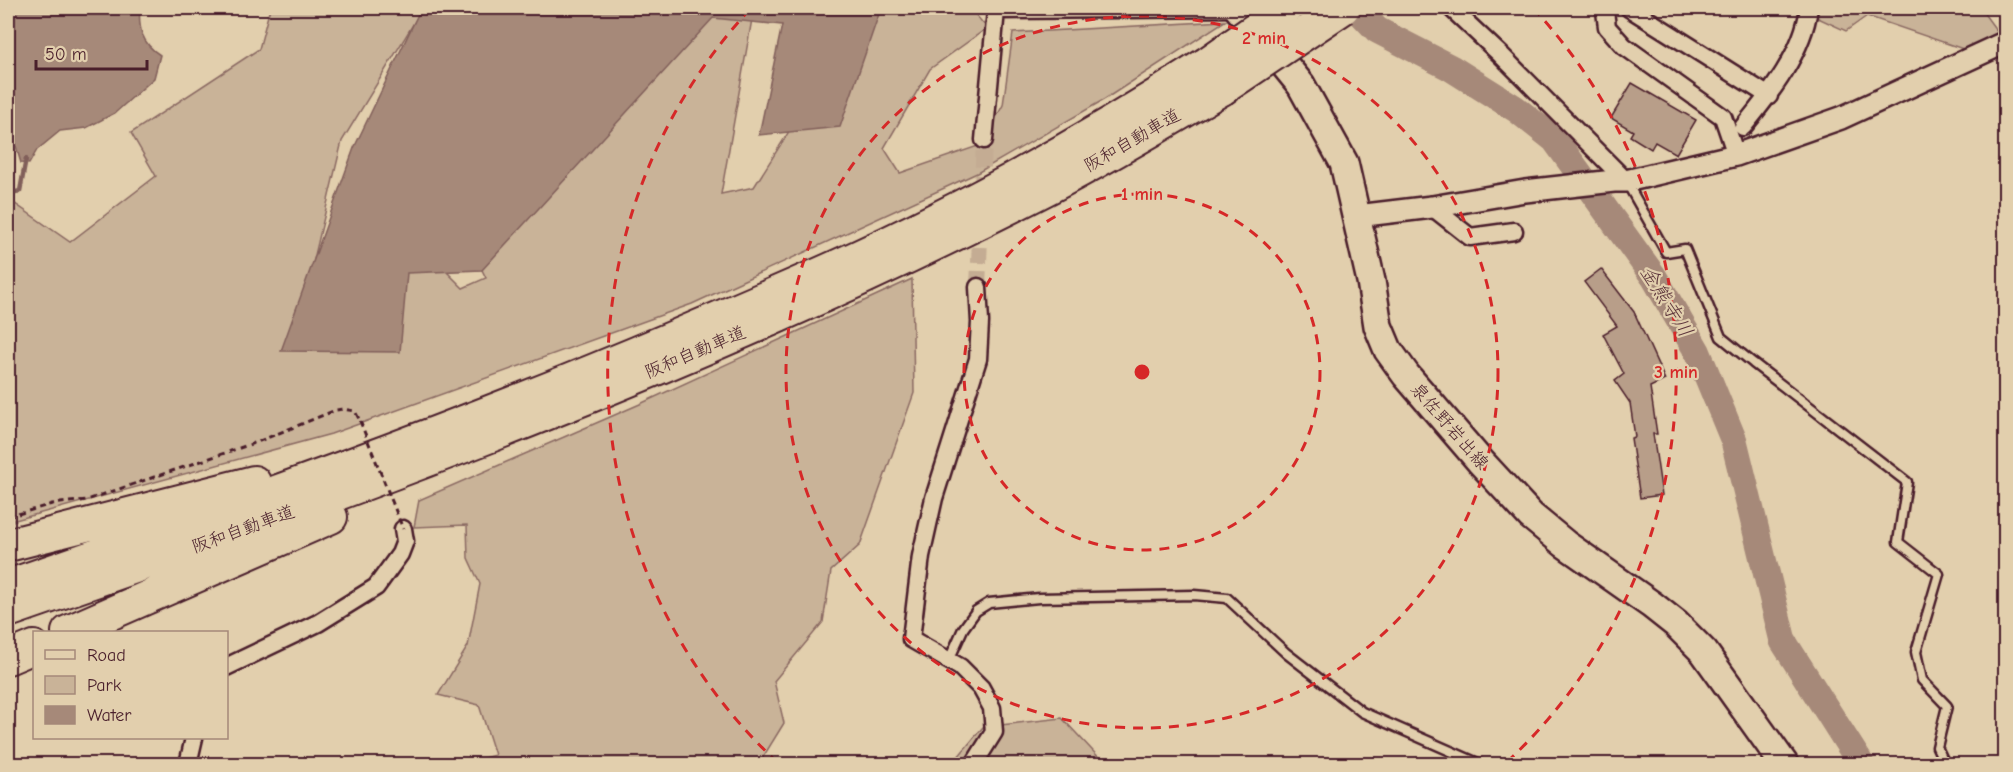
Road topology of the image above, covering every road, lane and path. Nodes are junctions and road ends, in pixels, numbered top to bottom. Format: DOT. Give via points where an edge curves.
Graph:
graph roads {
  1 [pos="1238,8"];
  2 [pos="1286,8"];
  3 [pos="1343,8"];
  4 [pos="1450,8"];
  5 [pos="1606,8"];
  6 [pos="1629,8"];
  7 [pos="1809,8"];
  8 [pos="2006,42"];
  9 [pos="1214,77"];
  10 [pos="1769,96"];
  11 [pos="1743,127"];
  12 [pos="984,140"];
  13 [pos="1736,155"];
  14 [pos="1620,181"];
  15 [pos="1431,207"];
  16 [pos="1357,216"];
  17 [pos="1514,231"];
  18 [pos="978,287"];
  19 [pos="630,355"];
  20 [pos="563,407"];
  21 [pos="8,518"];
  22 [pos="403,529"];
  23 [pos="8,545"];
  24 [pos="8,586"];
  25 [pos="8,611"];
  26 [pos="73,631"];
  27 [pos="33,646"];
  28 [pos="8,658"];
  29 [pos="949,660"];
  30 [pos="228,666"];
  31 [pos="194,739"];
  32 [pos="188,765"];
  33 [pos="974,765"];
  34 [pos="1480,765"];
  35 [pos="1784,765"];
  36 [pos="1945,765"];
  1 -- 12 [label="street" via="996,10"];
  1 -- 16 [label="main road, 泉佐野岩出線" via="1301,85 1344,164"];
  2 -- 9 [label="highway, 阪和自動車道, bridge"];
  3 -- 9 [label="highway, 阪和自動車道, bridge"];
  4 -- 14 [label="street" via="1501,55"];
  5 -- 13 [label="street" via="1608,27 1624,46 1723,117"];
  6 -- 10 [label="street"];
  7 -- 10 [label="street" via="1797,48"];
  8 -- 13 [label="street" via="1841,118"];
  9 -- 19 [label="highway, 阪和自動車道" via="843,264"];
  9 -- 20 [label="highway, 阪和自動車道" via="1041,192 752,328"];
  10 -- 11 [label="street"];
  13 -- 14 [label="street"];
  14 -- 15 [label="street" via="1525,191"];
  14 -- 36 [label="lane" via="1666,252 1685,249 1721,337 1907,482 1898,542 1939,574 1916,652 1922,680 1947,706 1937,747"];
  15 -- 16 [label="street"];
  15 -- 17 [label="street" via="1470,237"];
  16 -- 35 [label="main road, 泉佐野岩出線" via="1378,326 1388,350 1406,375 1532,516 1668,617 1704,652"];
  18 -- 29 [label="street" via="978,359 934,498 921,556 911,639"];
  19 -- 23 [label="highway" via="590,365 338,458"];
  19 -- 24 [label="highway, 阪和自動車道" via="345,468"];
  20 -- 25 [label="highway, 阪和自動車道" via="328,498"];
  20 -- 26 [label="highway" via="397,487"];
  21 -- 22 [label="path, bridge" via="52,504 87,500 343,409 356,411"];
  22 -- 30 [label="street" via="405,541 400,554 376,586 318,623"];
  27 -- 28 [label="highway"];
  29 -- 33 [label="street" via="981,688 992,708 994,732"];
  29 -- 34 [label="lane" via="976,611 989,603 1040,598 1194,595 1227,598 1287,653 1362,712"];
  31 -- 32 [label="street"];
}
